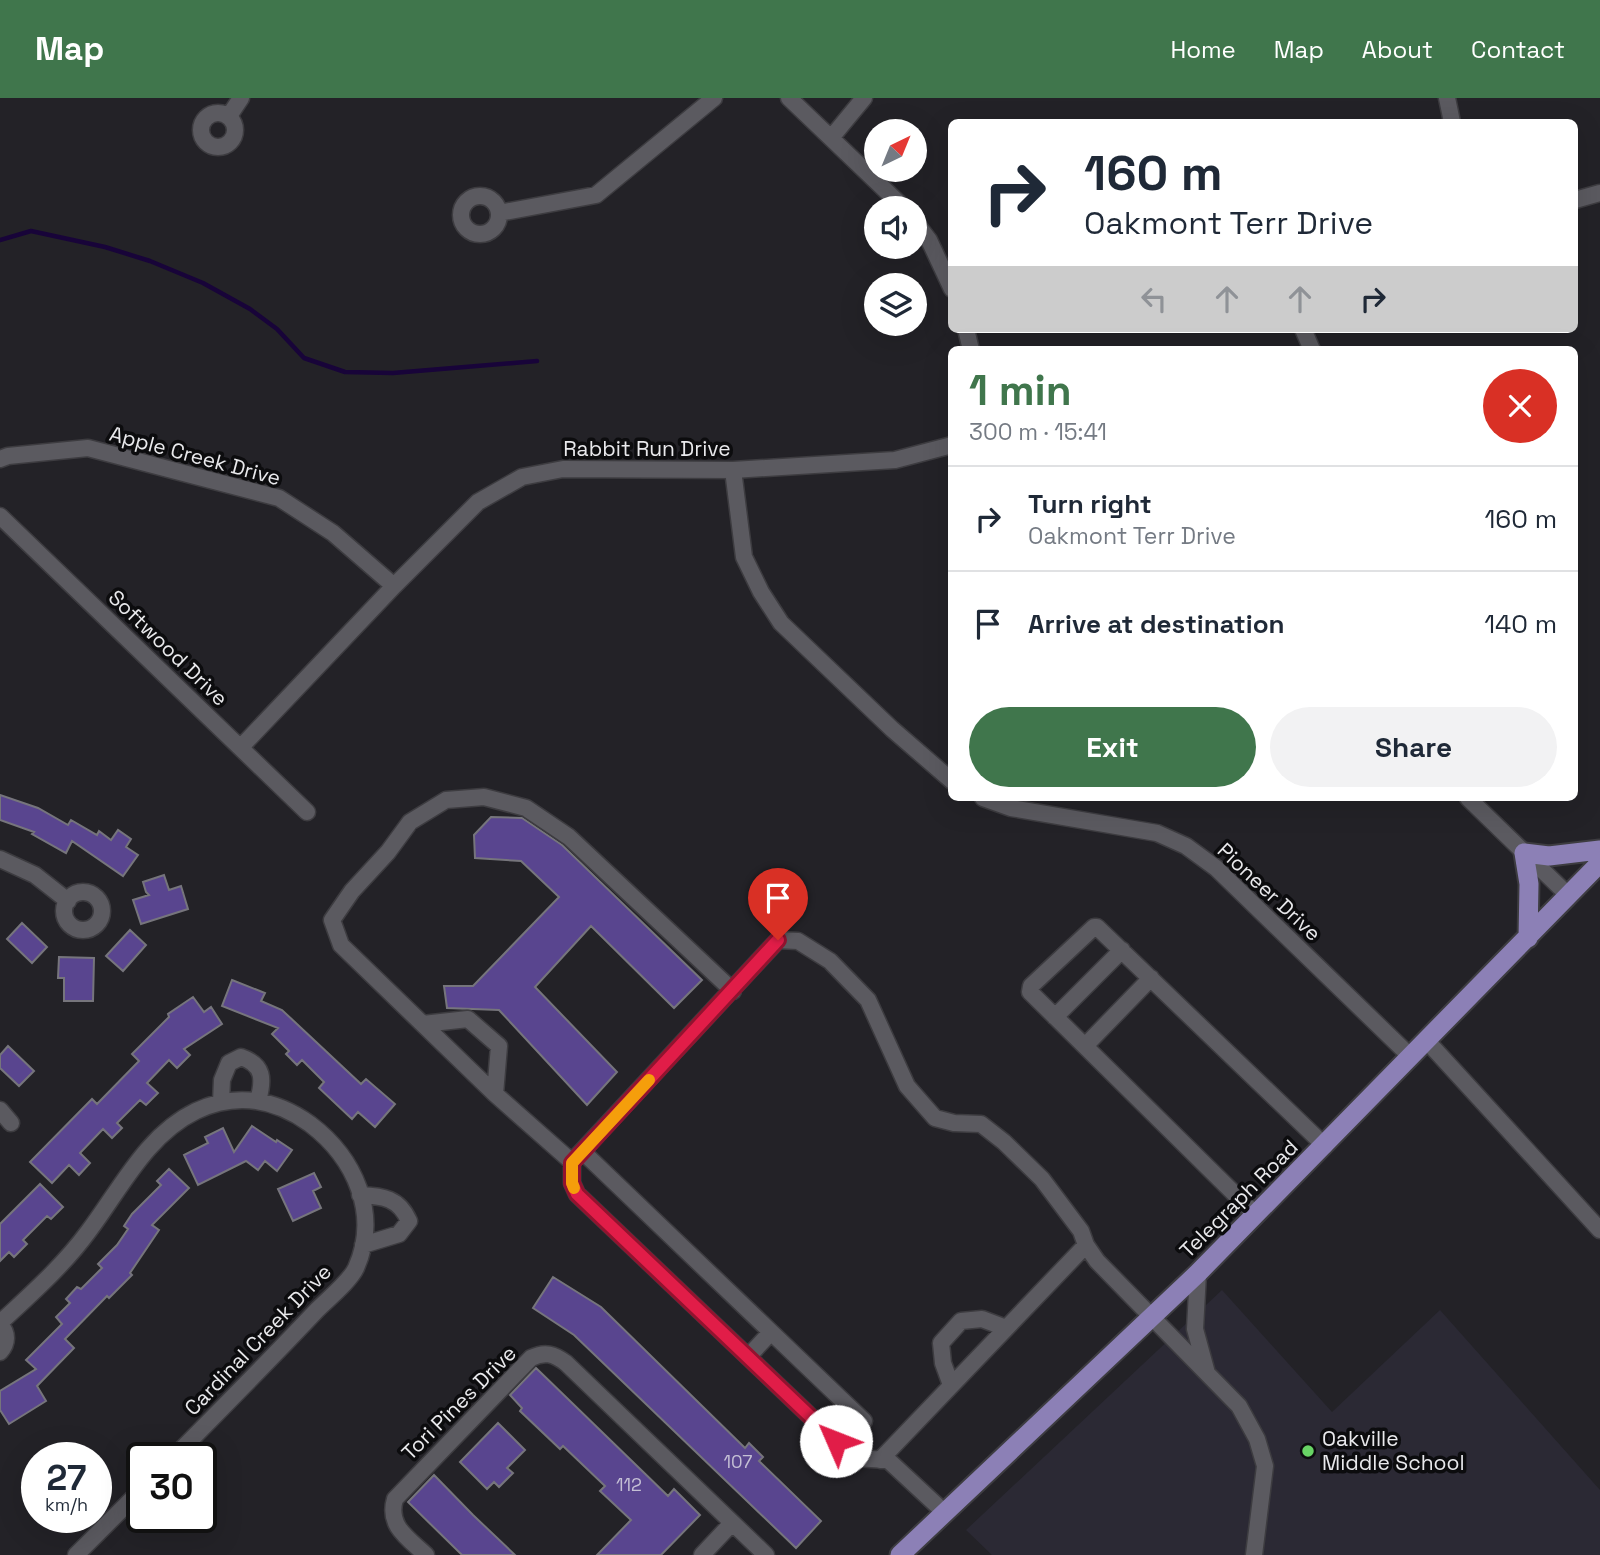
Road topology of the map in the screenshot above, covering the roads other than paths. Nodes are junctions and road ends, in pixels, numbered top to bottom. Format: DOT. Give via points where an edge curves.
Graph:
graph roads {
  1 [pos="241,98"];
  2 [pos="714,98"];
  3 [pos="789,98"];
  4 [pos="864,98"];
  5 [pos="1447,98"];
  6 [pos="229,116"];
  7 [pos="1451,119"];
  8 [pos="831,138"];
  9 [pos="1600,193"];
  10 [pos="891,196"];
  11 [pos="1578,199"];
  12 [pos="499,213"];
  13 [pos="927,237"];
  14 [pos="948,280"];
  15 [pos="948,446"];
  16 [pos="0,460"];
  17 [pos="733,470"];
  18 [pos="0,516"];
  19 [pos="394,586"];
  20 [pos="241,747"];
  21 [pos="948,778"];
  22 [pos="992,801"];
  23 [pos="1471,801"];
  24 [pos="307,812"];
  25 [pos="1600,850"];
  26 [pos="1524,853"];
  27 [pos="0,859"];
  28 [pos="1600,863"];
  29 [pos="1569,896"];
  30 [pos="68,901"];
  31 [pos="1528,938"];
  32 [pos="1122,950"];
  33 [pos="1151,978"];
  34 [pos="733,991"];
  35 [pos="1055,1017"];
  36 [pos="423,1024"];
  37 [pos="1427,1041"];
  38 [pos="1085,1046"];
  39 [pos="1411,1057"];
  40 [pos="495,1094"];
  41 [pos="258,1101"];
  42 [pos="221,1102"];
  43 [pos="1325,1146"];
  44 [pos="577,1157"];
  45 [pos="360,1195"];
  46 [pos="1256,1215"];
  47 [pos="1600,1230"];
  48 [pos="363,1245"];
  49 [pos="1086,1245"];
  50 [pos="1198,1273"];
  51 [pos="1152,1318"];
  52 [pos="0,1324"];
  53 [pos="1006,1328"];
  54 [pos="771,1332"];
  55 [pos="0,1352"];
  56 [pos="748,1357"];
  57 [pos="1208,1376"];
  58 [pos="951,1385"];
  59 [pos="864,1421"];
  60 [pos="189,1442"];
  61 [pos="880,1460"];
  62 [pos="126,1505"];
  63 [pos="944,1513"];
  64 [pos="732,1523"];
  65 [pos="76,1555"];
  66 [pos="426,1555"];
  67 [pos="702,1555"];
  68 [pos="766,1555"];
  69 [pos="900,1555"];
  70 [pos="1254,1555"];
  1 -- 6 [label="street"];
  2 -- 12 [label="street" via="596,195"];
  3 -- 8 [label="street"];
  4 -- 8 [label="street"];
  5 -- 7 [label="street"];
  8 -- 10 [label="street"];
  9 -- 11 [label="street"];
  13 -- 14 [label="street"];
  15 -- 17 [label="street, Rabbit Run Drive" via="895,460"];
  16 -- 19 [label="street, Apple Creek Drive" via="88,448 279,498 333,533"];
  17 -- 19 [label="street, Rabbit Run Drive" via="564,469 522,477 478,502"];
  17 -- 21 [label="street" via="744,557 780,623"];
  18 -- 20 [label="street, Softwood Drive"];
  19 -- 20 [label="street, Rabbit Run Drive"];
  20 -- 24 [label="street, Softwood Drive"];
  22 -- 39 [label="street, Pioneer Drive" via="1157,833 1186,846 1216,868"];
  23 -- 26 [label="street"];
  25 -- 26 [label="main road" via="1549,856"];
  26 -- 29 [label="street"];
  26 -- 31 [label="main road" via="1529,884"];
  27 -- 30 [label="street" via="35,875"];
  28 -- 29 [label="main road, Telegraph Road"];
  29 -- 31 [label="main road, Telegraph Road"];
  31 -- 37 [label="main road, Telegraph Road"];
  32 -- 33 [label="street"];
  32 -- 35 [label="street"];
  32 -- 35 [label="street" via="1094,927 1031,986 1030,992"];
  33 -- 38 [label="street"];
  33 -- 43 [label="street"];
  34 -- 36 [label="street" via="558,829 515,805 484,797 446,800 410,822 332,920 341,945"];
  34 -- 44 [label="street"];
  34 -- 49 [label="street" via="778,940 798,941 830,961 868,1000 907,1086 935,1118 981,1124 1004,1142 1042,1179"];
  35 -- 38 [label="street"];
  36 -- 40 [label="street"];
  36 -- 40 [label="street" via="468,1019 499,1046"];
  37 -- 39 [label="main road, Telegraph Road"];
  37 -- 47 [label="street"];
  38 -- 46 [label="street"];
  39 -- 43 [label="main road, Telegraph Road"];
  40 -- 44 [label="street"];
  41 -- 42 [label="street, Cardinal Creek Drive"];
  41 -- 42 [label="street" via="262,1080 258,1067 241,1057 229,1063"];
  41 -- 45 [label="street, Cardinal Creek Drive" via="286,1108 312,1126 355,1174"];
  42 -- 52 [label="street, Cardinal Creek Drive" via="194,1112 163,1135 135,1164 59,1268"];
  43 -- 46 [label="main road, Telegraph Road"];
  44 -- 54 [label="street"];
  44 -- 56 [label="street" via="572,1183 577,1194"];
  45 -- 48 [label="street, Cardinal Creek Drive" via="367,1226"];
  45 -- 48 [label="street" via="384,1196 399,1203 409,1221 399,1234"];
  46 -- 50 [label="main road, Telegraph Road"];
  48 -- 60 [label="street, Cardinal Creek Drive" via="356,1270"];
  49 -- 51 [label="street"];
  49 -- 53 [label="street"];
  50 -- 51 [label="main road, Telegraph Road"];
  50 -- 57 [label="street" via="1195,1329"];
  51 -- 57 [label="street"];
  51 -- 63 [label="main road, Telegraph Road"];
  52 -- 55 [label="street, Cardinal Creek Drive" via="6,1336"];
  53 -- 58 [label="street"];
  53 -- 58 [label="street" via="982,1319 961,1321 941,1343"];
  54 -- 56 [label="street"];
  54 -- 59 [label="street"];
  56 -- 61 [label="street" via="854,1458"];
  57 -- 70 [label="street" via="1239,1406 1265,1466"];
  58 -- 61 [label="street"];
  61 -- 63 [label="street" via="888,1460"];
  62 -- 65 [label="street"];
  63 -- 69 [label="main road, Telegraph Road"];
  64 -- 66 [label="street, Tori Pines Drive" via="566,1363 546,1353 531,1358 396,1499 391,1511 395,1524"];
  64 -- 67 [label="street"];
  64 -- 68 [label="street, Tori Pines Drive"];
}
